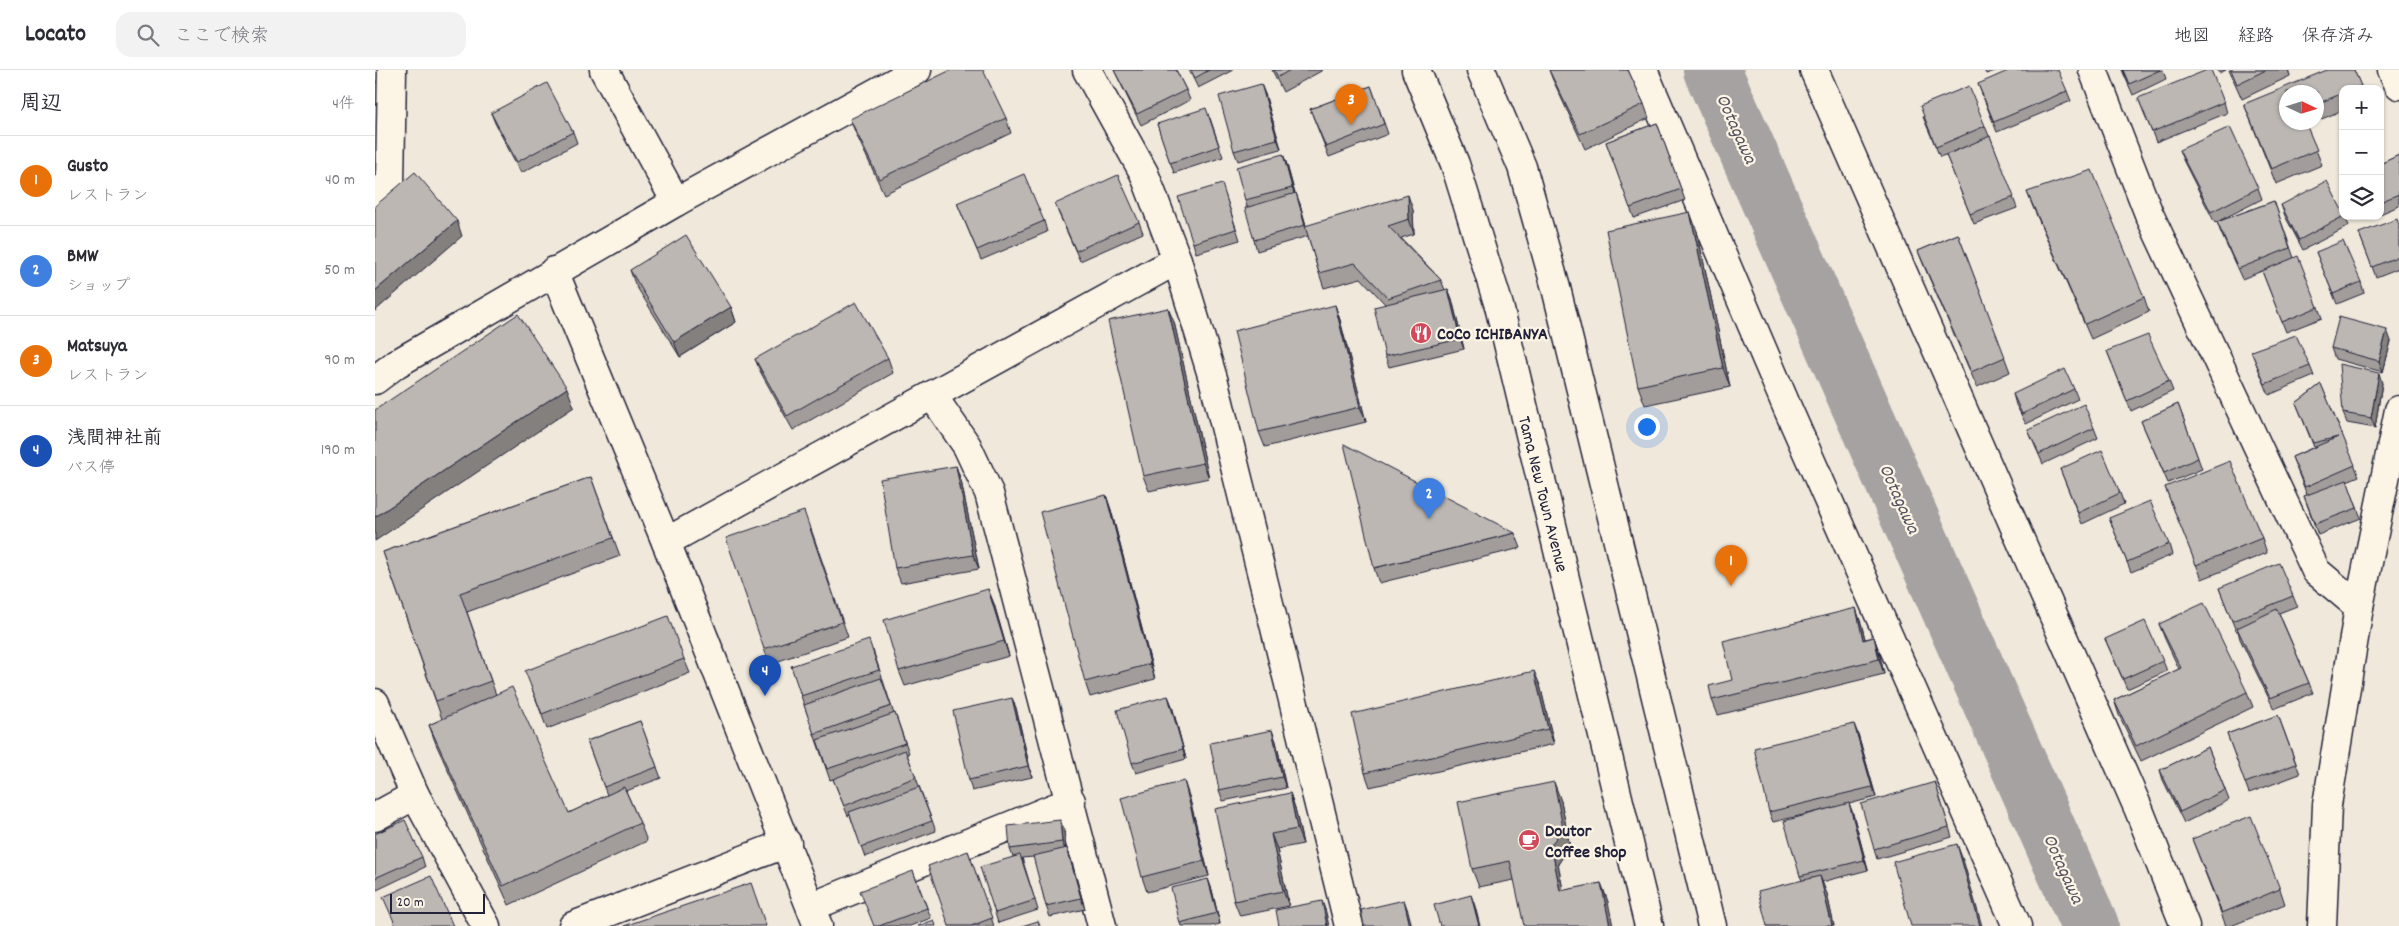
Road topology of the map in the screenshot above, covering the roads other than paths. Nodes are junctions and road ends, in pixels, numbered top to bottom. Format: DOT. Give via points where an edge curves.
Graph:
graph roads {
  1 [pos="392,70"];
  2 [pos="604,70"];
  3 [pos="917,70"];
  4 [pos="1087,70"];
  5 [pos="1416,70"];
  6 [pos="1481,70"];
  7 [pos="1643,70"];
  8 [pos="1814,70"];
  9 [pos="2093,70"];
  10 [pos="2392,70"];
  11 [pos="2399,85"];
  12 [pos="375,195"];
  13 [pos="676,202"];
  14 [pos="1177,260"];
  15 [pos="554,271"];
  16 [pos="375,380"];
  17 [pos="932,395"];
  18 [pos="2399,410"];
  19 [pos="666,542"];
  20 [pos="2359,607"];
  21 [pos="375,703"];
  22 [pos="415,795"];
  23 [pos="1071,802"];
  24 [pos="375,817"];
  25 [pos="787,843"];
  26 [pos="815,917"];
  27 [pos="486,926"];
  28 [pos="573,926"];
  29 [pos="1102,926"];
  30 [pos="1349,926"];
  31 [pos="1649,926"];
  32 [pos="1712,926"];
  33 [pos="2017,926"];
  34 [pos="2185,926"];
  35 [pos="2323,926"];
  1 -- 12 [label="street" via="390,182"];
  2 -- 13 [label="street"];
  3 -- 13 [label="street"];
  4 -- 14 [label="street" via="1145,172"];
  5 -- 31 [label="street, Tama New Town Avenue" via="1455,164 1499,306"];
  6 -- 32 [label="street" via="1521,167 1551,269"];
  7 -- 33 [label="street" via="1787,407"];
  8 -- 34 [label="street" via="2139,810"];
  9 -- 20 [label="street" via="2149,214 2316,571"];
  10 -- 11 [label="street"];
  13 -- 15 [label="street"];
  14 -- 17 [label="street"];
  14 -- 30 [label="street" via="1214,382"];
  15 -- 16 [label="street" via="396,364"];
  15 -- 19 [label="street"];
  17 -- 19 [label="street"];
  17 -- 23 [label="street" via="967,446 989,492"];
  18 -- 20 [label="street"];
  19 -- 25 [label="street"];
  20 -- 35 [label="street" via="2327,805"];
  21 -- 22 [label="street"];
  22 -- 24 [label="street"];
  22 -- 27 [label="street"];
  23 -- 26 [label="street"];
  23 -- 29 [label="street"];
  25 -- 26 [label="street"];
  25 -- 28 [label="street"];
}
